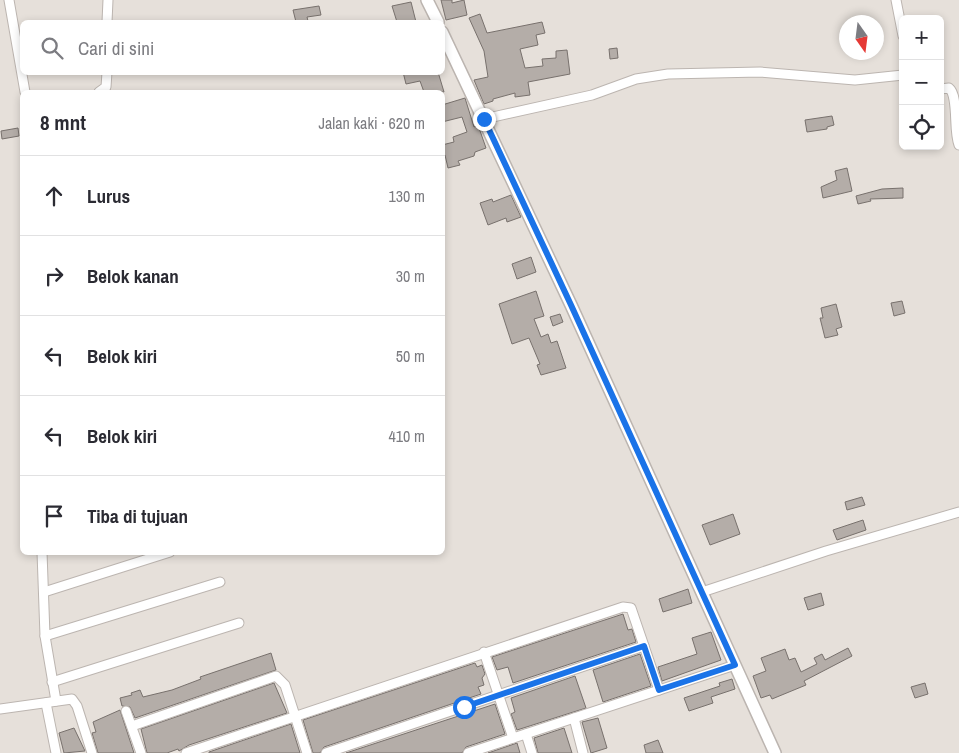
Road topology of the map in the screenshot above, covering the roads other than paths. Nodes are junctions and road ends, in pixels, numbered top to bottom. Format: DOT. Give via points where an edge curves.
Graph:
graph roads {
  1 [pos="9,0"];
  2 [pos="108,0"];
  3 [pos="427,0"];
  4 [pos="896,0"];
  5 [pos="899,15"];
  6 [pos="107,20"];
  7 [pos="437,20"];
  8 [pos="445,38"];
  9 [pos="20,63"];
  10 [pos="899,74"];
  11 [pos="22,75"];
  12 [pos="107,75"];
  13 [pos="944,88"];
  14 [pos="25,90"];
  15 [pos="101,90"];
  16 [pos="484,119"];
  17 [pos="959,145"];
  18 [pos="959,512"];
  19 [pos="42,555"];
  20 [pos="161,555"];
  21 [pos="220,582"];
  22 [pos="44,592"];
  23 [pos="702,592"];
  24 [pos="239,623"];
  25 [pos="45,636"];
  26 [pos="644,646"];
  27 [pos="484,652"];
  28 [pos="735,665"];
  29 [pos="52,682"];
  30 [pos="659,690"];
  31 [pos="498,695"];
  32 [pos="51,702"];
  33 [pos="0,709"];
  34 [pos="126,711"];
  35 [pos="295,715"];
  36 [pos="574,718"];
  37 [pos="132,726"];
  38 [pos="526,734"];
  39 [pos="513,738"];
  40 [pos="56,753"];
  41 [pos="92,753"];
  42 [pos="141,753"];
  43 [pos="186,753"];
  44 [pos="307,753"];
  45 [pos="326,753"];
  46 [pos="468,753"];
  47 [pos="532,753"];
  48 [pos="583,753"];
  49 [pos="775,753"];
  1 -- 9 [label="street"];
  2 -- 6 [label="street"];
  3 -- 7 [label="main road"];
  4 -- 5 [label="street"];
  8 -- 16 [label="main road"];
  10 -- 16 [label="street" via="855,80 760,72 668,74 636,79 592,95"];
  11 -- 14 [label="street"];
  12 -- 15 [label="street" via="106,86"];
  13 -- 17 [label="street" via="949,88 954,94"];
  16 -- 23 [label="main road"];
  18 -- 23 [label="street"];
  19 -- 22 [label="street"];
  20 -- 22 [label="street"];
  21 -- 25 [label="street"];
  22 -- 25 [label="street"];
  23 -- 28 [label="main road"];
  24 -- 29 [label="street"];
  25 -- 29 [label="street"];
  26 -- 27 [label="street" via="631,608 623,607"];
  26 -- 30 [label="street"];
  26 -- 31 [label="street"];
  27 -- 31 [label="street"];
  27 -- 35 [label="street"];
  28 -- 30 [label="street"];
  28 -- 49 [label="main road"];
  29 -- 32 [label="street"];
  30 -- 36 [label="street"];
  31 -- 39 [label="street"];
  31 -- 45 [label="street"];
  32 -- 33 [label="street"];
  32 -- 40 [label="street"];
  32 -- 41 [label="street" via="75,701"];
  34 -- 37 [label="street"];
  35 -- 37 [label="street" via="285,685 276,676"];
  35 -- 43 [label="street"];
  35 -- 44 [label="street"];
  36 -- 38 [label="street"];
  36 -- 48 [label="street"];
  37 -- 42 [label="street"];
  38 -- 39 [label="street"];
  38 -- 47 [label="street"];
  39 -- 46 [label="street"];
}
